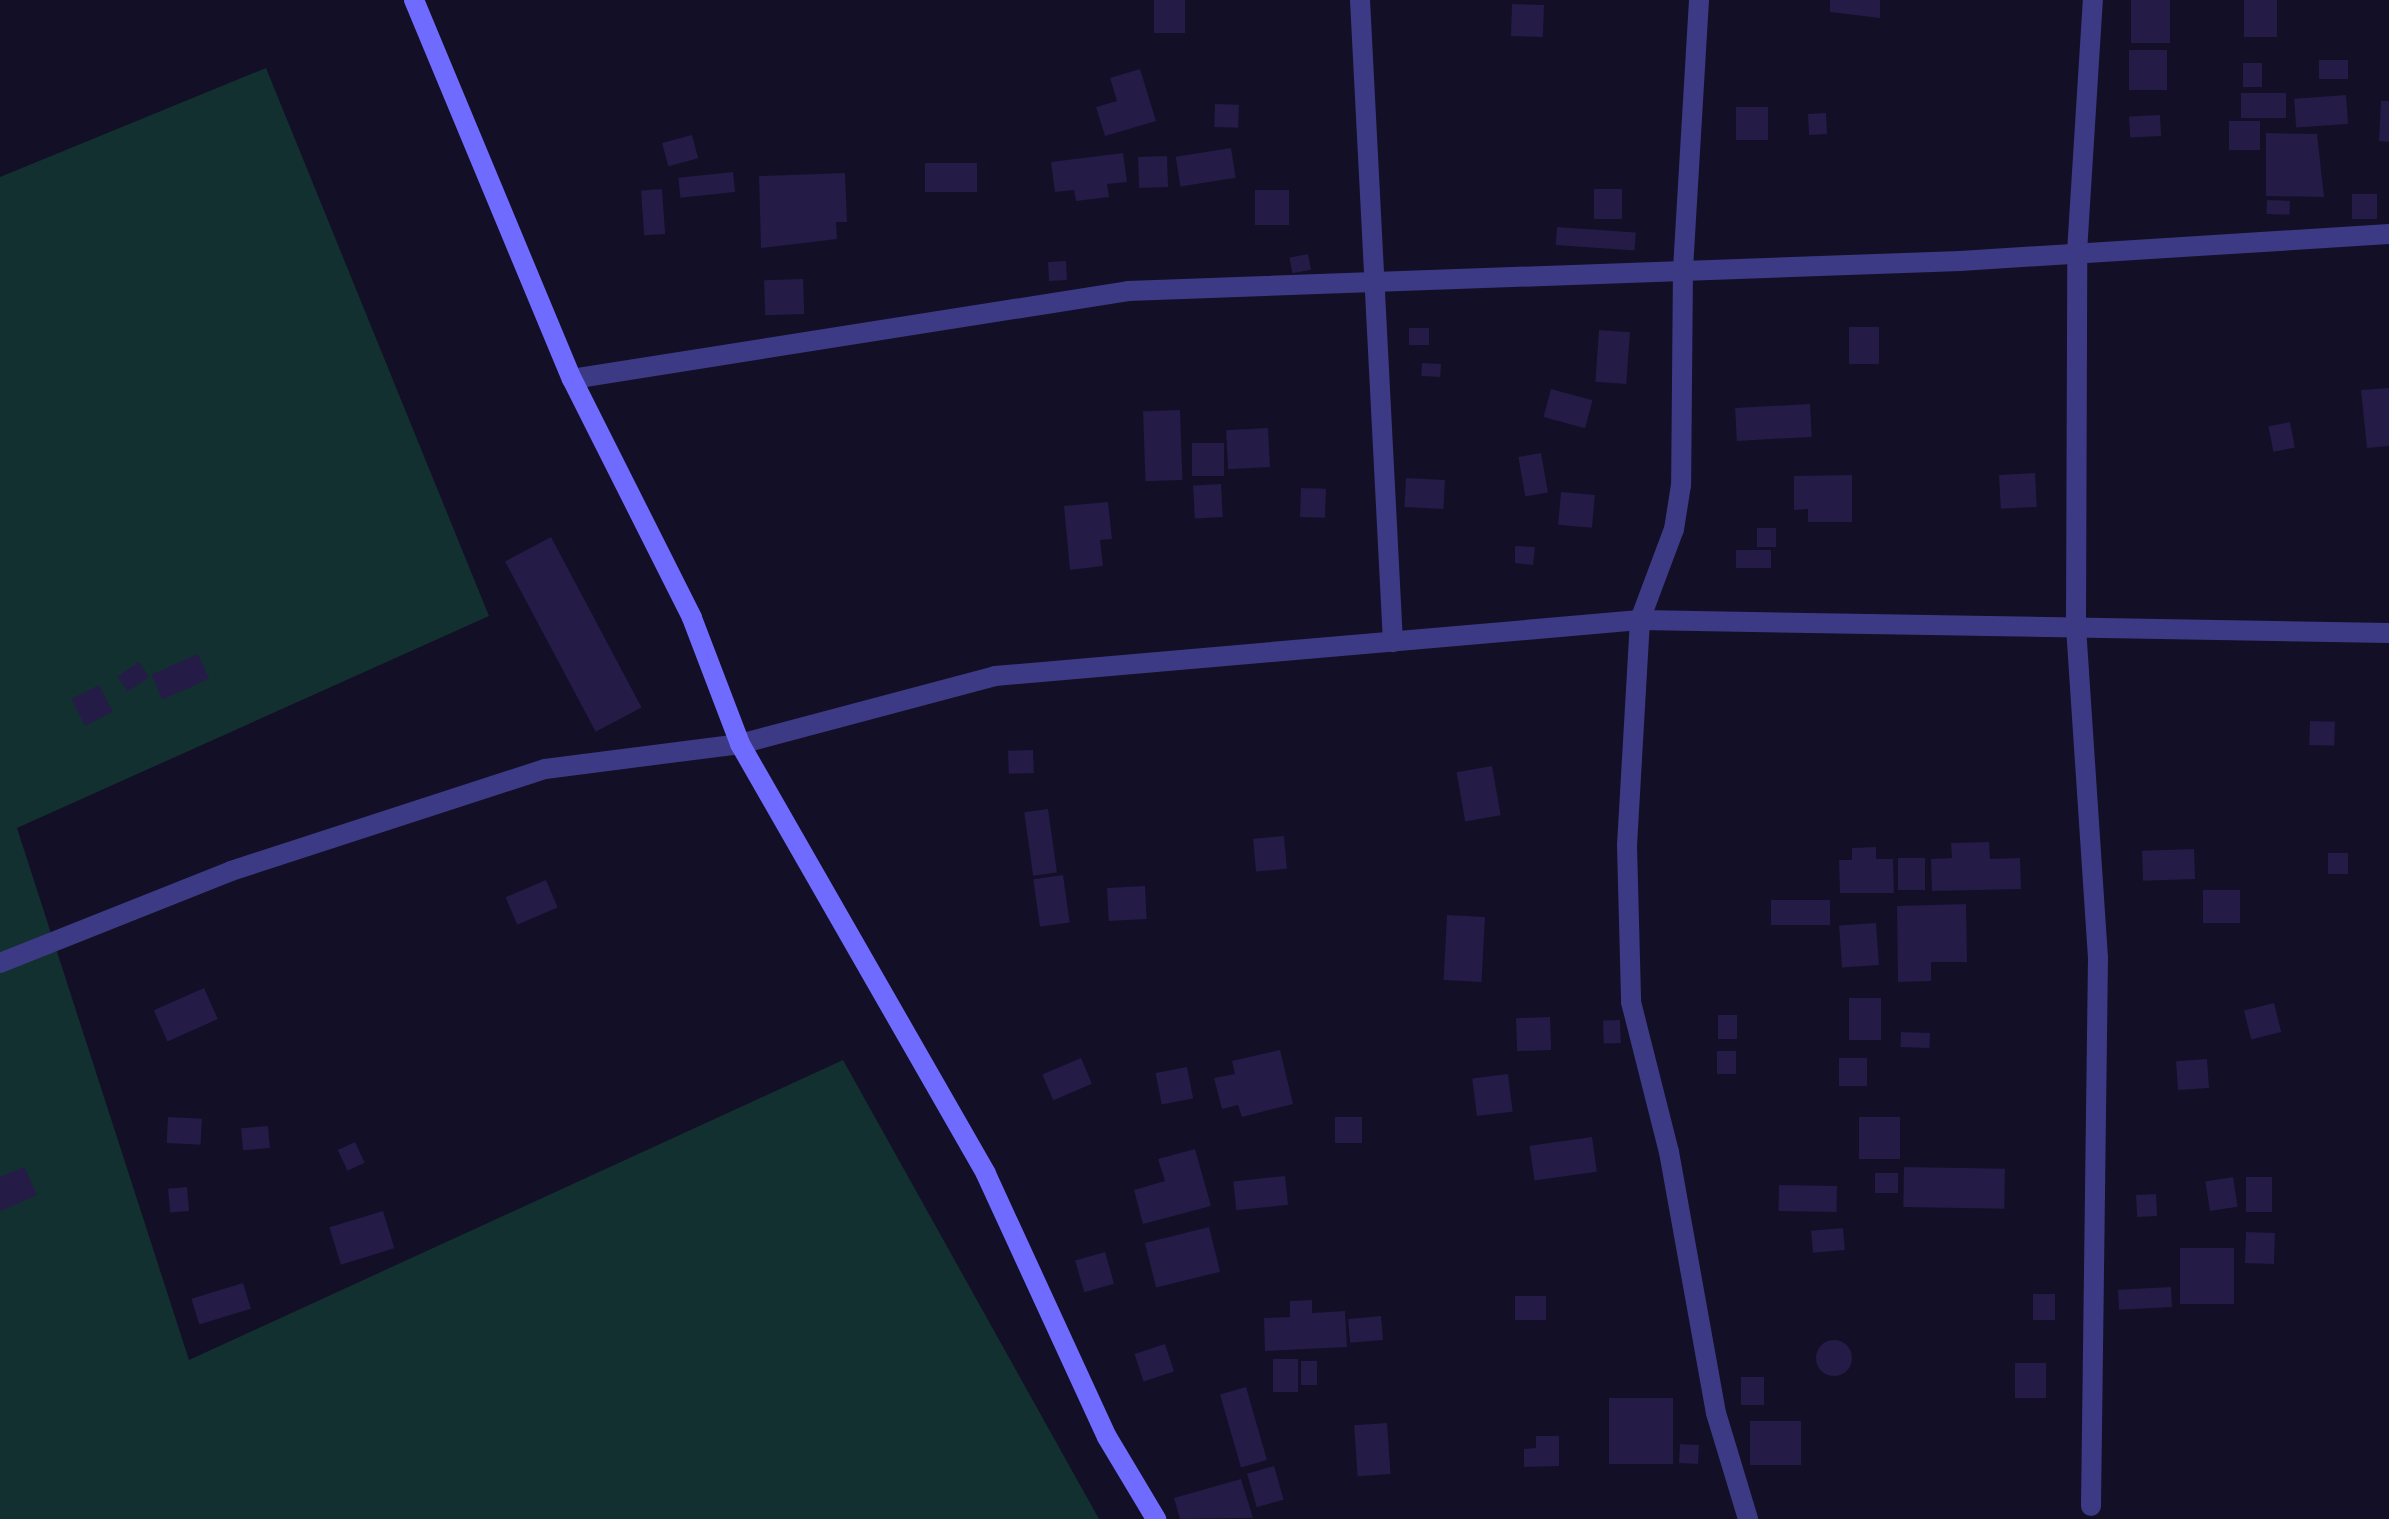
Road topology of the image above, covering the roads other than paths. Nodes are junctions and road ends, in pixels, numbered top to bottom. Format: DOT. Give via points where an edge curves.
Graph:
graph roads {
  1 [pos="414,0"];
  2 [pos="1360,0"];
  3 [pos="1699,0"];
  4 [pos="2093,0"];
  5 [pos="2389,234"];
  6 [pos="2077,252"];
  7 [pos="1683,267"];
  8 [pos="1372,280"];
  9 [pos="572,379"];
  10 [pos="1640,620"];
  11 [pos="2076,625"];
  12 [pos="2389,633"];
  13 [pos="1393,642"];
  14 [pos="740,744"];
  15 [pos="0,963"];
  16 [pos="2091,1506"];
  17 [pos="1156,1519"];
  18 [pos="1748,1519"];
  1 -- 9 [label="street"];
  2 -- 8 [label="street"];
  3 -- 7 [label="street"];
  4 -- 6 [label="street"];
  5 -- 6 [label="street"];
  6 -- 7 [label="street"];
  6 -- 11 [label="street"];
  7 -- 8 [label="street"];
  7 -- 10 [label="street" via="1681,485 1674,529"];
  8 -- 9 [label="street" via="1128,291"];
  8 -- 13 [label="street"];
  9 -- 14 [label="street" via="692,618"];
  10 -- 11 [label="street"];
  10 -- 13 [label="street"];
  10 -- 18 [label="street" via="1627,845 1631,1002 1669,1152 1716,1413"];
  11 -- 12 [label="street"];
  11 -- 16 [label="street" via="2098,958"];
  13 -- 14 [label="street" via="995,676"];
  14 -- 15 [label="street" via="545,769 231,871"];
  14 -- 17 [label="street" via="986,1174 1107,1437"];
}
